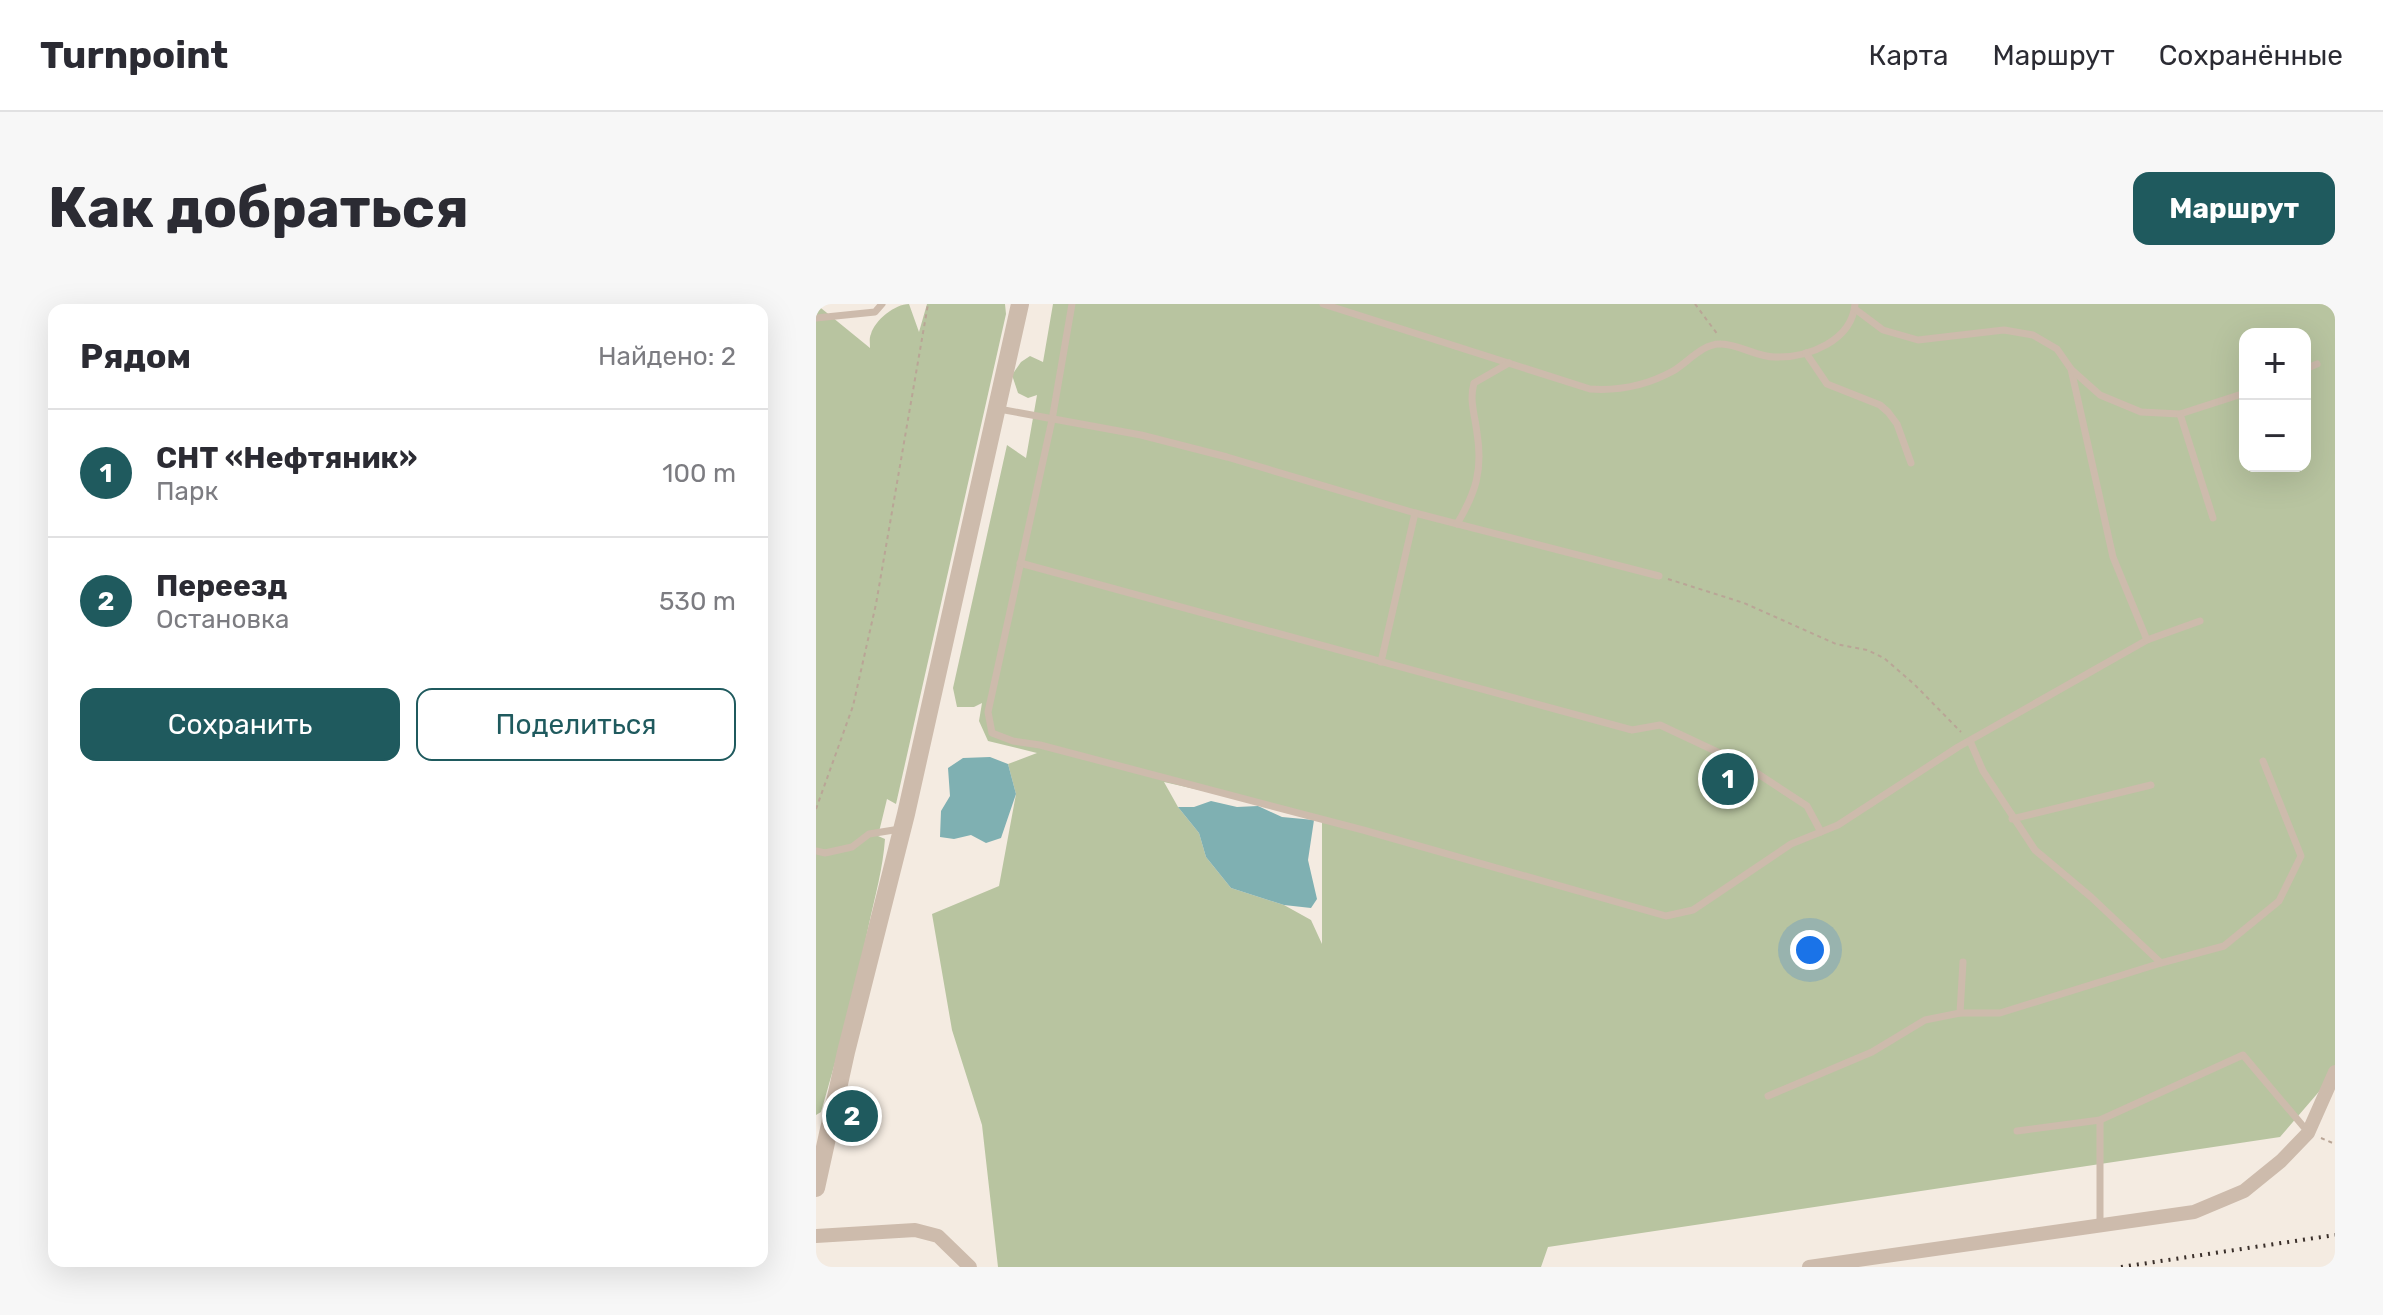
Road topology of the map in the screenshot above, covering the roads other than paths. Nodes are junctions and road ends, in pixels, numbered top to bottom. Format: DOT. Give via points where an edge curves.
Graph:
graph roads {
  1 [pos="882,304"];
  2 [pos="1020,304"];
  3 [pos="1072,304"];
  4 [pos="1323,304"];
  5 [pos="1855,307"];
  6 [pos="816,318"];
  7 [pos="1806,353"];
  8 [pos="1509,363"];
  9 [pos="2317,364"];
  10 [pos="2311,366"];
  11 [pos="2071,369"];
  12 [pos="2239,395"];
  13 [pos="996,409"];
  14 [pos="2180,414"];
  15 [pos="1052,420"];
  16 [pos="1911,463"];
  17 [pos="1415,513"];
  18 [pos="2213,518"];
  19 [pos="1457,524"];
  20 [pos="1020,563"];
  21 [pos="1659,576"];
  22 [pos="2200,621"];
  23 [pos="2147,640"];
  24 [pos="1381,662"];
  25 [pos="1970,741"];
  26 [pos="2263,761"];
  27 [pos="2151,785"];
  28 [pos="2012,819"];
  29 [pos="902,829"];
  30 [pos="1821,832"];
  31 [pos="816,851"];
  32 [pos="1963,962"];
  33 [pos="2161,963"];
  34 [pos="1960,1013"];
  35 [pos="2335,1072"];
  36 [pos="1768,1096"];
  37 [pos="2100,1120"];
  38 [pos="2017,1131"];
  39 [pos="2308,1133"];
  40 [pos="816,1188"];
  41 [pos="2100,1225"];
  42 [pos="816,1236"];
  43 [pos="970,1267"];
  44 [pos="1809,1267"];
  1 -- 6 [label="lane" via="875,312"];
  2 -- 13 [label="street"];
  3 -- 15 [label="lane"];
  4 -- 8 [label="lane"];
  5 -- 7 [label="lane" via="1833,342"];
  5 -- 11 [label="lane" via="1883,330 1918,340 2004,330 2033,335 2057,349"];
  7 -- 8 [label="lane" via="1775,357 1720,343 1659,377 1616,391 1590,389"];
  7 -- 16 [label="lane" via="1827,384 1888,412"];
  8 -- 19 [label="lane" via="1474,383 1470,397 1481,468"];
  9 -- 10 [label="lane"];
  11 -- 14 [label="lane" via="2100,395 2141,412"];
  11 -- 23 [label="lane" via="2113,557"];
  12 -- 14 [label="lane"];
  13 -- 15 [label="lane"];
  13 -- 29 [label="street"];
  14 -- 18 [label="lane"];
  15 -- 17 [label="lane" via="1227,457"];
  15 -- 20 [label="lane"];
  17 -- 19 [label="lane"];
  17 -- 24 [label="lane"];
  19 -- 21 [label="lane"];
  20 -- 24 [label="lane"];
  20 -- 30 [label="lane" via="988,712 992,733 1013,741 1363,830 1666,916 1693,910 1791,844"];
  22 -- 23 [label="lane"];
  23 -- 25 [label="lane"];
  24 -- 30 [label="lane" via="1632,730 1660,725 1743,764 1807,806"];
  25 -- 28 [label="lane"];
  25 -- 30 [label="lane"];
  26 -- 33 [label="lane" via="2301,856 2279,901 2224,946"];
  27 -- 28 [label="lane"];
  28 -- 33 [label="lane" via="2035,850"];
  29 -- 31 [label="lane" via="869,834 852,847"];
  29 -- 40 [label="street"];
  32 -- 34 [label="lane"];
  33 -- 34 [label="lane" via="2000,1013"];
  34 -- 36 [label="lane" via="1925,1020 1872,1052"];
  35 -- 39 [label="street"];
  37 -- 38 [label="lane"];
  37 -- 39 [label="lane" via="2243,1055"];
  37 -- 41 [label="lane"];
  39 -- 41 [label="street" via="2244,1191 2194,1212"];
  41 -- 44 [label="street"];
  42 -- 43 [label="street" via="915,1230 938,1236"];
}
